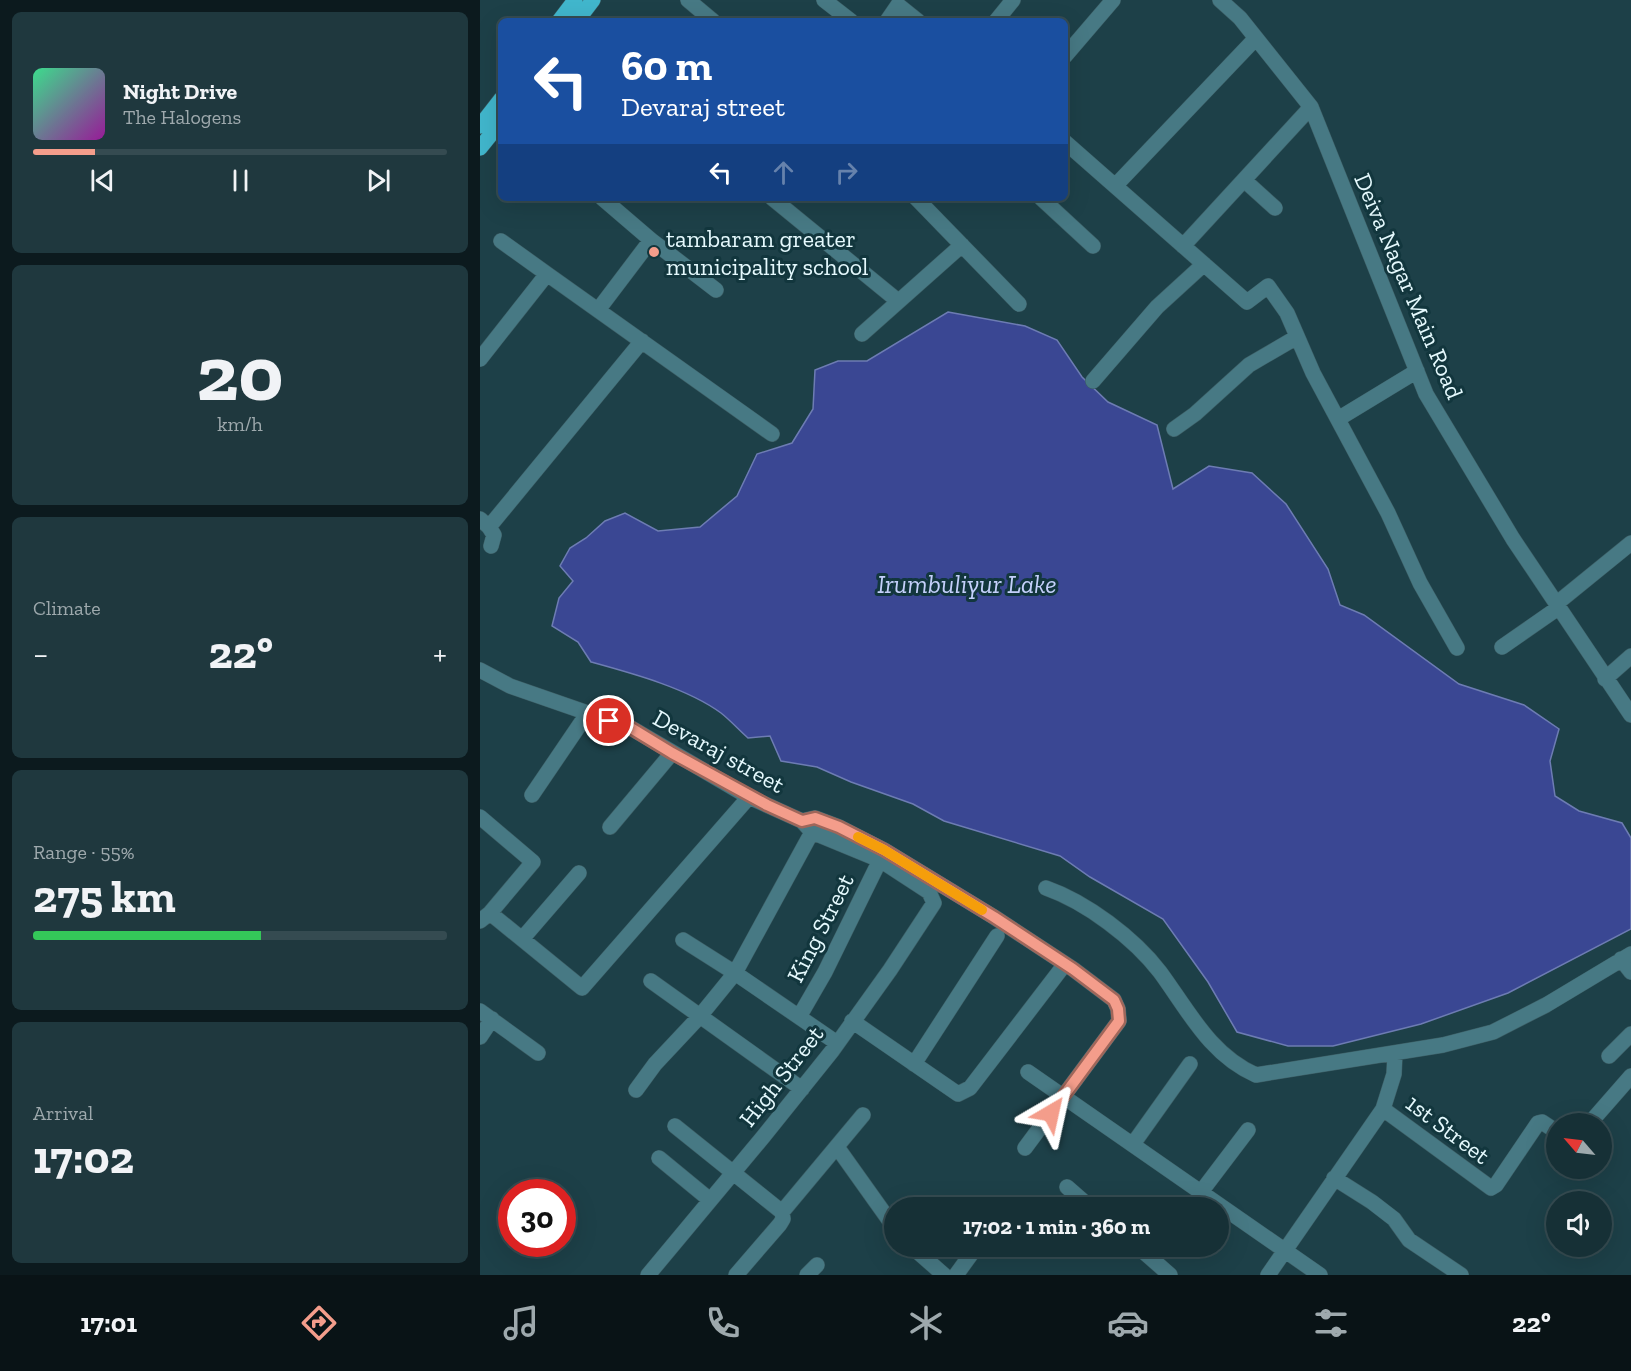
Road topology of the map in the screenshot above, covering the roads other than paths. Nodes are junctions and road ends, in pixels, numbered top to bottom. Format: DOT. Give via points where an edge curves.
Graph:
graph roads {
  1 [pos="575,0"];
  2 [pos="593,0"];
  3 [pos="688,0"];
  4 [pos="824,0"];
  5 [pos="1013,0"];
  6 [pos="1113,0"];
  7 [pos="1220,0"];
  8 [pos="901,3"];
  9 [pos="561,18"];
  10 [pos="579,18"];
  11 [pos="709,18"];
  12 [pos="847,18"];
  13 [pos="889,18"];
  14 [pos="915,18"];
  15 [pos="998,18"];
  16 [pos="1256,38"];
  17 [pos="1068,52"];
  18 [pos="498,103"];
  19 [pos="1311,107"];
  20 [pos="480,126"];
  21 [pos="498,126"];
  22 [pos="1068,145"];
  23 [pos="480,148"];
  24 [pos="1244,180"];
  25 [pos="1115,186"];
  26 [pos="606,201"];
  27 [pos="776,201"];
  28 [pos="919,201"];
  29 [pos="1044,201"];
  30 [pos="1275,208"];
  31 [pos="651,240"];
  32 [pos="501,241"];
  33 [pos="962,245"];
  34 [pos="1093,246"];
  35 [pos="1183,246"];
  36 [pos="1204,264"];
  37 [pos="547,274"];
  38 [pos="716,290"];
  39 [pos="898,301"];
  40 [pos="1019,304"];
  41 [pos="598,310"];
  42 [pos="862,334"];
  43 [pos="1297,337"];
  44 [pos="642,341"];
  45 [pos="480,359"];
  46 [pos="1417,371"];
  47 [pos="1093,381"];
  48 [pos="1338,419"];
  49 [pos="1174,429"];
  50 [pos="772,434"];
  51 [pos="485,523"];
  52 [pos="1631,543"];
  53 [pos="491,546"];
  54 [pos="1557,606"];
  55 [pos="1502,647"];
  56 [pos="1457,648"];
  57 [pos="1631,656"];
  58 [pos="480,670"];
  59 [pos="1605,678"];
  60 [pos="587,714"];
  61 [pos="1631,715"];
  62 [pos="672,753"];
  63 [pos="532,795"];
  64 [pos="749,797"];
  65 [pos="483,825"];
  66 [pos="610,826"];
  67 [pos="807,826"];
  68 [pos="880,860"];
  69 [pos="579,873"];
  70 [pos="1046,888"];
  71 [pos="932,896"];
  72 [pos="485,917"];
  73 [pos="997,936"];
  74 [pos="522,939"];
  75 [pos="683,940"];
  76 [pos="1626,957"];
  77 [pos="1065,964"];
  78 [pos="1631,972"];
  79 [pos="735,973"];
  80 [pos="651,981"];
  81 [pos="486,1015"];
  82 [pos="700,1016"];
  83 [pos="799,1017"];
  84 [pos="852,1021"];
  85 [pos="1631,1034"];
  86 [pos="480,1037"];
  87 [pos="837,1043"];
  88 [pos="538,1053"];
  89 [pos="1395,1053"];
  90 [pos="1609,1056"];
  91 [pos="914,1064"];
  92 [pos="1190,1064"];
  93 [pos="1028,1072"];
  94 [pos="1631,1076"];
  95 [pos="802,1089"];
  96 [pos="636,1090"];
  97 [pos="1063,1096"];
  98 [pos="1383,1109"];
  99 [pos="1599,1113"];
  100 [pos="863,1115"];
  101 [pos="1546,1125"];
  102 [pos="675,1126"];
  103 [pos="1248,1130"];
  104 [pos="1133,1144"];
  105 [pos="837,1147"];
  106 [pos="1025,1148"];
  107 [pos="659,1158"];
  108 [pos="734,1172"];
  109 [pos="1334,1178"];
  110 [pos="1067,1187"];
  111 [pos="1202,1192"];
  112 [pos="1078,1197"];
  113 [pos="710,1200"];
  114 [pos="782,1212"];
  115 [pos="884,1213"];
  116 [pos="1285,1250"];
  117 [pos="924,1257"];
  118 [pos="969,1257"];
  119 [pos="1150,1257"];
  120 [pos="740,1273"];
  121 [pos="648,1275"];
  122 [pos="944,1275"];
  123 [pos="956,1275"];
  124 [pos="1170,1275"];
  125 [pos="1268,1275"];
  126 [pos="1320,1275"];
  127 [pos="1461,1275"];
  1 -- 9 [label="main road"];
  2 -- 10 [label="main road"];
  3 -- 11 [label="street"];
  4 -- 12 [label="street"];
  5 -- 15 [label="street"];
  6 -- 17 [label="street"];
  7 -- 16 [label="street, Deiva Nagar Main Road"];
  8 -- 13 [label="street"];
  8 -- 14 [label="street"];
  16 -- 19 [label="street, Deiva Nagar Main Road"];
  16 -- 25 [label="street"];
  18 -- 20 [label="main road"];
  19 -- 24 [label="street"];
  19 -- 46 [label="street, Deiva Nagar Main Road"];
  21 -- 23 [label="main road"];
  22 -- 25 [label="street"];
  24 -- 30 [label="street"];
  24 -- 35 [label="street"];
  25 -- 35 [label="street"];
  26 -- 31 [label="street"];
  27 -- 39 [label="street"];
  28 -- 33 [label="street"];
  29 -- 34 [label="street"];
  31 -- 38 [label="street"];
  31 -- 41 [label="street"];
  32 -- 37 [label="street"];
  33 -- 39 [label="street"];
  33 -- 40 [label="street"];
  35 -- 36 [label="street"];
  36 -- 43 [label="street" via="1247,302 1268,286 1287,313"];
  36 -- 47 [label="street" via="1157,307"];
  37 -- 41 [label="street"];
  37 -- 45 [label="street"];
  39 -- 42 [label="street"];
  41 -- 44 [label="street"];
  43 -- 48 [label="street"];
  43 -- 49 [label="street" via="1249,365"];
  44 -- 50 [label="street"];
  44 -- 51 [label="street"];
  46 -- 48 [label="street"];
  46 -- 54 [label="street, Deiva Nagar Main Road" via="1431,403"];
  48 -- 56 [label="street"];
  51 -- 53 [label="street" via="494,535"];
  52 -- 54 [label="street"];
  54 -- 55 [label="street"];
  54 -- 59 [label="street, Deiva Nagar Main Road"];
  57 -- 59 [label="street"];
  58 -- 60 [label="street, Devaraj street" via="510,686"];
  59 -- 61 [label="street, Deiva Nagar Main Road"];
  60 -- 62 [label="street, Devaraj street" via="631,728"];
  60 -- 63 [label="street"];
  62 -- 64 [label="street, Devaraj street"];
  62 -- 66 [label="street"];
  64 -- 67 [label="street, Devaraj street"];
  64 -- 74 [label="street" via="582,988"];
  65 -- 72 [label="street" via="533,862"];
  67 -- 68 [label="street, Devaraj street"];
  67 -- 77 [label="street, Devaraj street" via="815,818 884,850"];
  67 -- 79 [label="street"];
  68 -- 71 [label="street, Devaraj street"];
  68 -- 83 [label="street, King Street"];
  69 -- 74 [label="street"];
  70 -- 89 [label="street" via="1114,925 1143,951 1211,1044 1249,1072 1256,1075"];
  71 -- 84 [label="street, High Street" via="932,909"];
  72 -- 74 [label="street"];
  73 -- 91 [label="street"];
  75 -- 79 [label="street"];
  76 -- 78 [label="street"];
  76 -- 89 [label="street" via="1493,1032"];
  77 -- 91 [label="street" via="970,1088 958,1094"];
  77 -- 97 [label="street, Devaraj street" via="1114,1000 1119,1021"];
  79 -- 82 [label="street"];
  79 -- 83 [label="street"];
  80 -- 82 [label="street"];
  81 -- 86 [label="street"];
  81 -- 88 [label="street"];
  82 -- 95 [label="street"];
  82 -- 96 [label="street"];
  83 -- 87 [label="street"];
  84 -- 87 [label="street, High Street"];
  84 -- 91 [label="street"];
  85 -- 90 [label="street"];
  87 -- 95 [label="street, High Street"];
  89 -- 98 [label="street" via="1394,1074"];
  92 -- 104 [label="street"];
  93 -- 97 [label="street"];
  94 -- 99 [label="street"];
  95 -- 108 [label="street, High Street"];
  97 -- 104 [label="street"];
  97 -- 106 [label="street, Devaraj street"];
  98 -- 101 [label="street, 1st Street" via="1491,1188 1538,1123"];
  98 -- 109 [label="street"];
  100 -- 105 [label="street"];
  102 -- 108 [label="street"];
  103 -- 111 [label="street"];
  104 -- 111 [label="street"];
  105 -- 114 [label="street"];
  105 -- 115 [label="street"];
  107 -- 113 [label="street"];
  108 -- 113 [label="street, High Street"];
  108 -- 114 [label="street"];
  109 -- 116 [label="street"];
  109 -- 127 [label="street" via="1394,1219 1409,1240"];
  110 -- 112 [label="street"];
  111 -- 116 [label="street"];
  113 -- 121 [label="street, High Street"];
  114 -- 120 [label="street" via="780,1224"];
  116 -- 125 [label="street"];
  116 -- 126 [label="street"];
  117 -- 122 [label="street"];
  118 -- 123 [label="street"];
  119 -- 124 [label="street"];
}
